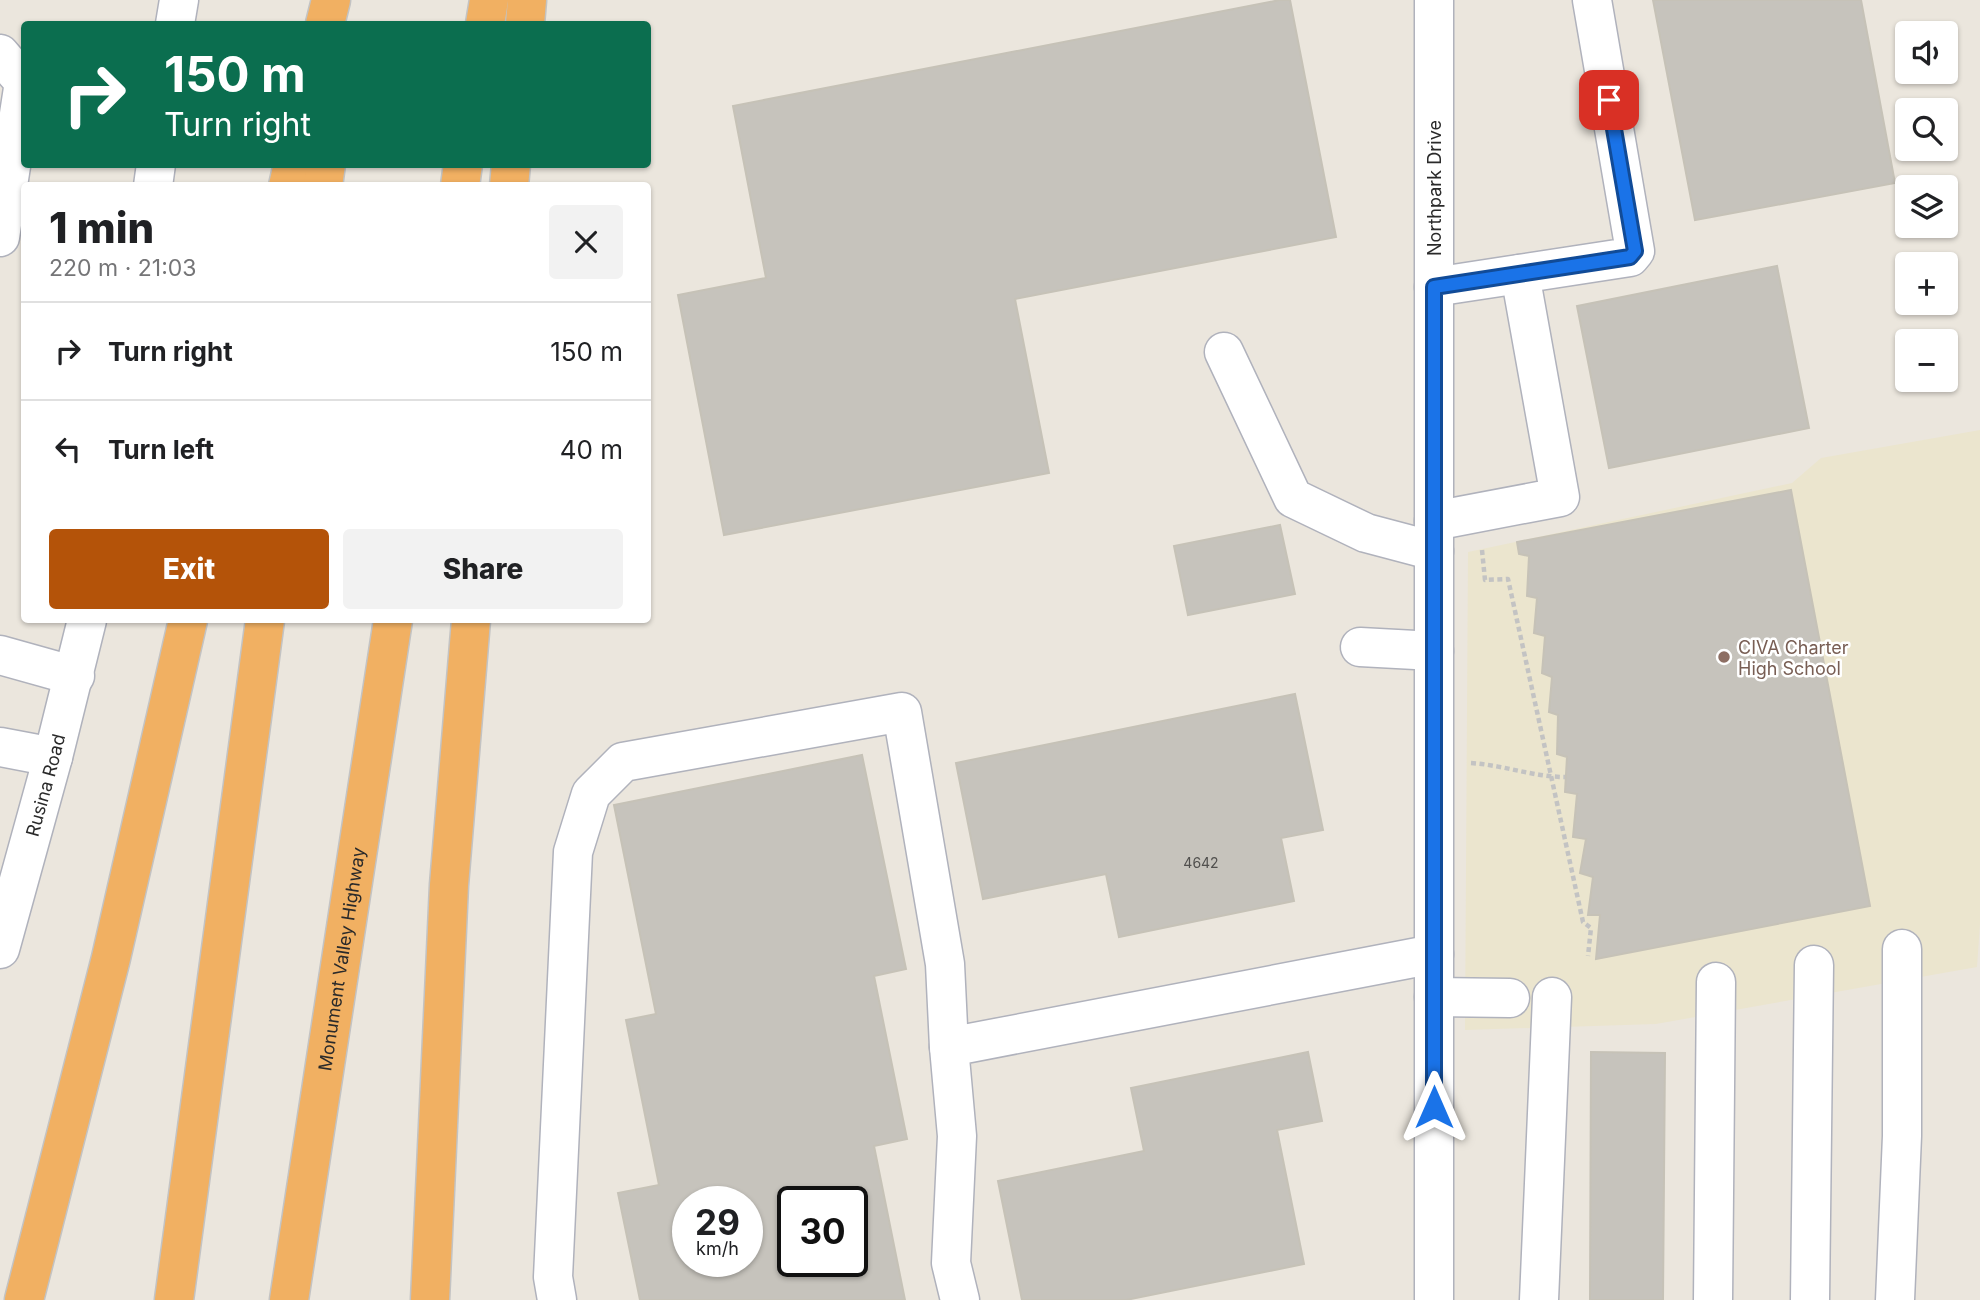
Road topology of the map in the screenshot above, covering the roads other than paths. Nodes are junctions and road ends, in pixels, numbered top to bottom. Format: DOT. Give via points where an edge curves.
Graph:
graph roads {
  1 [pos="178,0"];
  2 [pos="331,0"];
  3 [pos="348,0"];
  4 [pos="489,0"];
  5 [pos="527,0"];
  6 [pos="1434,0"];
  7 [pos="1592,0"];
  8 [pos="175,21"];
  9 [pos="326,21"];
  10 [pos="345,21"];
  11 [pos="486,21"];
  12 [pos="525,21"];
  13 [pos="0,54"];
  14 [pos="21,78"];
  15 [pos="21,101"];
  16 [pos="0,237"];
  17 [pos="1520,274"];
  18 [pos="1434,287"];
  19 [pos="1224,352"];
  20 [pos="1434,536"];
  21 [pos="86,623"];
  22 [pos="187,623"];
  23 [pos="265,623"];
  24 [pos="393,623"];
  25 [pos="471,623"];
  26 [pos="1360,648"];
  27 [pos="1434,651"];
  28 [pos="0,656"];
  29 [pos="75,676"];
  30 [pos="0,747"];
  31 [pos="53,757"];
  32 [pos="0,949"];
  33 [pos="1902,949"];
  34 [pos="1434,954"];
  35 [pos="1814,965"];
  36 [pos="1716,982"];
  37 [pos="1434,997"];
  38 [pos="1552,997"];
  39 [pos="1510,998"];
  40 [pos="949,1047"];
  41 [pos="24,1300"];
  42 [pos="174,1300"];
  43 [pos="289,1300"];
  44 [pos="430,1300"];
  45 [pos="557,1300"];
  46 [pos="960,1300"];
  47 [pos="1434,1300"];
  48 [pos="1539,1300"];
  49 [pos="1713,1300"];
  50 [pos="1810,1300"];
  51 [pos="1895,1300"];
  1 -- 8 [label="street"];
  2 -- 9 [label="highway"];
  3 -- 10 [label="highway"];
  4 -- 11 [label="highway"];
  5 -- 12 [label="highway"];
  6 -- 18 [label="street, Northpark Drive"];
  7 -- 17 [label="street" via="1635,251 1630,257"];
  13 -- 14 [label="street"];
  15 -- 16 [label="street"];
  17 -- 18 [label="street"];
  17 -- 20 [label="street" via="1560,497"];
  18 -- 20 [label="street, Northpark Drive"];
  19 -- 20 [label="street" via="1293,498 1366,533"];
  20 -- 27 [label="street, Northpark Drive"];
  21 -- 29 [label="street, Rusina Road"];
  22 -- 41 [label="highway" via="111,958"];
  23 -- 42 [label="highway"];
  24 -- 43 [label="highway, Monument Valley Highway"];
  25 -- 44 [label="highway" via="449,885"];
  26 -- 27 [label="street"];
  27 -- 34 [label="street, Northpark Drive"];
  28 -- 29 [label="street"];
  29 -- 31 [label="street, Rusina Road"];
  30 -- 31 [label="street"];
  31 -- 32 [label="street, Rusina Road"];
  33 -- 51 [label="street" via="1902,1136"];
  34 -- 37 [label="street, Northpark Drive"];
  34 -- 40 [label="street"];
  35 -- 50 [label="street"];
  36 -- 49 [label="street"];
  37 -- 39 [label="street"];
  37 -- 47 [label="street, Northpark Drive"];
  38 -- 48 [label="street"];
  40 -- 45 [label="street" via="944,964 902,712 623,762 591,794 573,852 553,1277"];
  40 -- 46 [label="street" via="957,1136 951,1263"];
}
